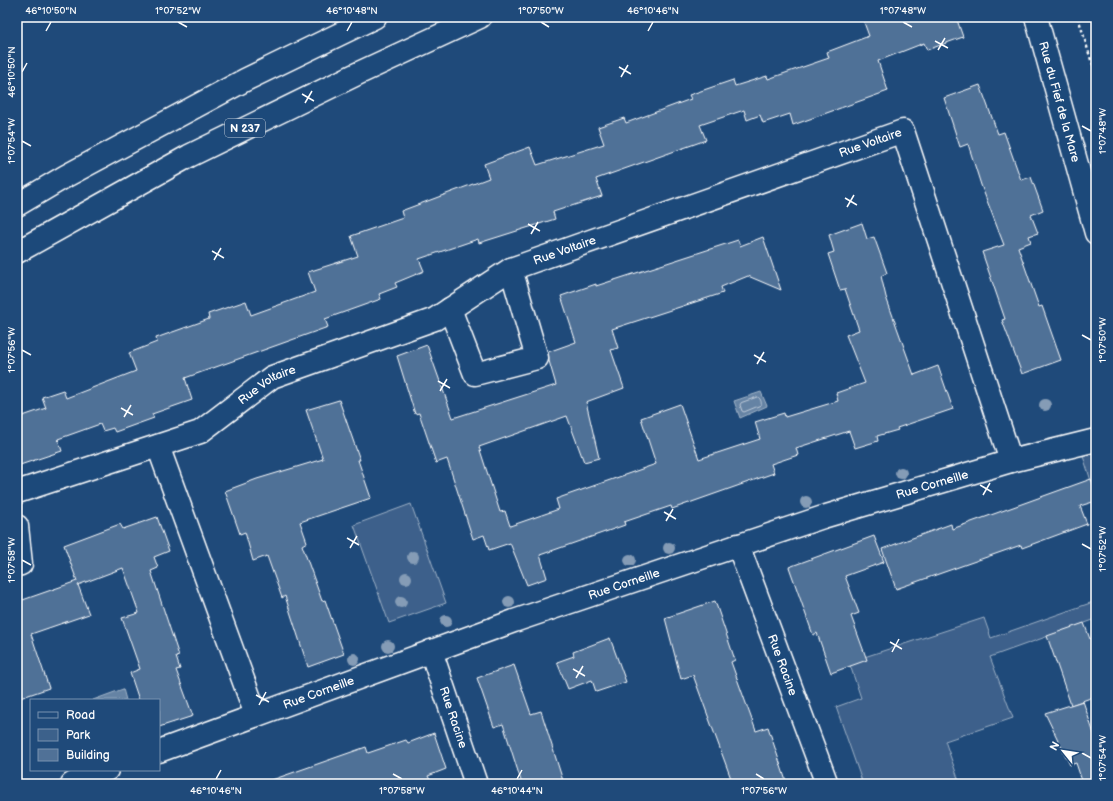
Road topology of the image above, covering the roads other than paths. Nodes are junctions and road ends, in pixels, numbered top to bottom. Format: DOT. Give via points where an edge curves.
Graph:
graph roads {
  1 [pos="374,17"];
  2 [pos="480,17"];
  3 [pos="1036,17"];
  4 [pos="17,205"];
  5 [pos="1096,232"];
  6 [pos="17,252"];
  7 [pos="511,269"];
  8 [pos="450,309"];
  9 [pos="1096,440"];
  10 [pos="158,446"];
  11 [pos="1011,461"];
  12 [pos="17,492"];
  13 [pos="17,526"];
  14 [pos="738,545"];
  15 [pos="17,565"];
  16 [pos="431,651"];
  17 [pos="256,715"];
  18 [pos="160,751"];
  19 [pos="105,771"];
  20 [pos="72,784"];
  21 [pos="476,784"];
  22 [pos="827,784"];
  1 -- 4 [label="main road" via="245,80"];
  2 -- 6 [label="main road, N 237" via="189,156"];
  3 -- 5 [label="main road, Rue du Fief de la Mare"];
  7 -- 8 [label="main road, Rue Voltaire"];
  7 -- 8 [label="main road" via="537,358 475,374"];
  7 -- 11 [label="main road, Rue Voltaire" via="903,131"];
  8 -- 10 [label="main road, Rue Voltaire" via="435,319 272,377 200,432"];
  9 -- 11 [label="main road, Rue Corneille"];
  10 -- 12 [label="main road, Rue Voltaire"];
  10 -- 17 [label="main road"];
  11 -- 14 [label="main road, Rue Corneille"];
  13 -- 15 [label="main road" via="21,564"];
  14 -- 16 [label="main road, Rue Corneille"];
  14 -- 22 [label="main road, Rue Racine"];
  16 -- 17 [label="main road, Rue Corneille"];
  16 -- 21 [label="main road, Rue Racine"];
  17 -- 18 [label="main road, Rue Corneille"];
  19 -- 20 [label="main road"];
}
